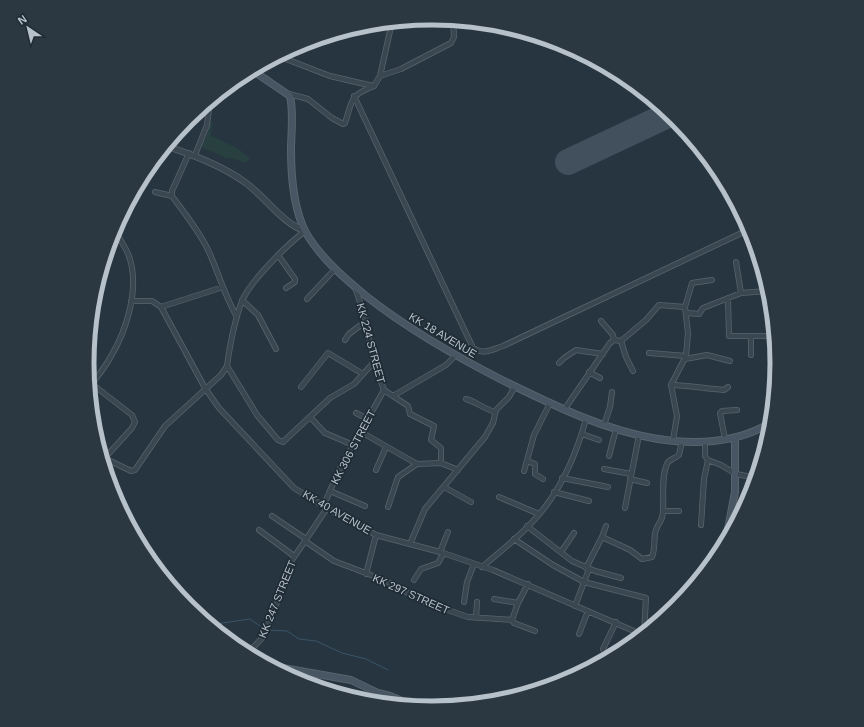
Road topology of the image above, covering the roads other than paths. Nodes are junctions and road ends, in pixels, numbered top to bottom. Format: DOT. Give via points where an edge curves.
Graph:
graph roads {
  1 [pos="453,26"];
  2 [pos="391,28"];
  3 [pos="285,59"];
  4 [pos="257,74"];
  5 [pos="380,76"];
  6 [pos="374,86"];
  7 [pos="289,94"];
  8 [pos="354,96"];
  9 [pos="209,109"];
  10 [pos="171,148"];
  11 [pos="188,153"];
  12 [pos="195,156"];
  13 [pos="155,192"];
  14 [pos="172,196"];
  15 [pos="305,231"];
  16 [pos="744,232"];
  17 [pos="118,236"];
  18 [pos="278,256"];
  19 [pos="736,262"];
  20 [pos="335,270"];
  21 [pos="712,280"];
  22 [pos="223,287"];
  23 [pos="355,287"];
  24 [pos="286,288"];
  25 [pos="763,291"];
  26 [pos="741,293"];
  27 [pos="307,299"];
  28 [pos="728,299"];
  29 [pos="242,300"];
  30 [pos="131,301"];
  31 [pos="161,307"];
  32 [pos="685,307"];
  33 [pos="687,313"];
  34 [pos="237,317"];
  35 [pos="366,321"];
  36 [pos="602,321"];
  37 [pos="751,336"];
  38 [pos="770,336"];
  39 [pos="345,340"];
  40 [pos="614,340"];
  41 [pos="621,341"];
  42 [pos="276,349"];
  43 [pos="649,353"];
  44 [pos="602,354"];
  45 [pos="751,355"];
  46 [pos="455,356"];
  47 [pos="686,357"];
  48 [pos="730,361"];
  49 [pos="374,362"];
  50 [pos="559,363"];
  51 [pos="227,366"];
  52 [pos="633,371"];
  53 [pos="589,372"];
  54 [pos="363,374"];
  55 [pos="600,378"];
  56 [pos="94,380"];
  57 [pos="671,385"];
  58 [pos="515,386"];
  59 [pos="301,387"];
  60 [pos="728,387"];
  61 [pos="94,388"];
  62 [pos="205,388"];
  63 [pos="384,390"];
  64 [pos="612,392"];
  65 [pos="393,396"];
  66 [pos="466,399"];
  67 [pos="550,403"];
  68 [pos="564,410"];
  69 [pos="738,410"];
  70 [pos="495,412"];
  71 [pos="356,413"];
  72 [pos="310,417"];
  73 [pos="368,419"];
  74 [pos="586,419"];
  75 [pos="604,425"];
  76 [pos="765,427"];
  77 [pos="616,429"];
  78 [pos="361,432"];
  79 [pos="582,434"];
  80 [pos="639,434"];
  81 [pos="735,438"];
  82 [pos="725,439"];
  83 [pos="599,440"];
  84 [pos="673,440"];
  85 [pos="682,441"];
  86 [pos="705,442"];
  87 [pos="353,445"];
  88 [pos="386,447"];
  89 [pos="609,456"];
  90 [pos="107,457"];
  91 [pos="708,460"];
  92 [pos="527,461"];
  93 [pos="108,462"];
  94 [pos="441,463"];
  95 [pos="417,464"];
  96 [pos="604,469"];
  97 [pos="376,470"];
  98 [pos="458,470"];
  99 [pos="524,471"];
  100 [pos="736,474"];
  101 [pos="630,476"];
  102 [pos="543,478"];
  103 [pos="562,478"];
  104 [pos="751,478"];
  105 [pos="647,483"];
  106 [pos="444,487"];
  107 [pos="608,487"];
  108 [pos="330,491"];
  109 [pos="554,492"];
  110 [pos="499,498"];
  111 [pos="471,502"];
  112 [pos="589,502"];
  113 [pos="365,506"];
  114 [pos="325,507"];
  115 [pos="388,507"];
  116 [pos="625,508"];
  117 [pos="663,511"];
  118 [pos="679,511"];
  119 [pos="538,514"];
  120 [pos="272,516"];
  121 [pos="734,516"];
  122 [pos="701,525"];
  123 [pos="527,526"];
  124 [pos="606,526"];
  125 [pos="259,530"];
  126 [pos="448,532"];
  127 [pos="574,533"];
  128 [pos="376,535"];
  129 [pos="602,537"];
  130 [pos="514,539"];
  131 [pos="305,540"];
  132 [pos="410,544"];
  133 [pos="561,552"];
  134 [pos="442,553"];
  135 [pos="294,556"];
  136 [pos="474,564"];
  137 [pos="482,567"];
  138 [pos="588,568"];
  139 [pos="366,574"];
  140 [pos="622,578"];
  141 [pos="414,580"];
  142 [pos="584,582"];
  143 [pos="528,584"];
  144 [pos="494,599"];
  145 [pos="464,602"];
  146 [pos="477,602"];
  147 [pos="518,603"];
  148 [pos="575,606"];
  149 [pos="588,611"];
  150 [pos="476,618"];
  151 [pos="512,620"];
  152 [pos="616,622"];
  153 [pos="644,627"];
  154 [pos="535,631"];
  155 [pos="638,632"];
  156 [pos="579,634"];
  157 [pos="251,650"];
  158 [pos="606,654"];
  159 [pos="282,667"];
  160 [pos="390,696"];
  161 [pos="389,699"];
  162 [pos="400,700"];
  1 -- 5 [label="street" via="454,37 451,43 401,69"];
  2 -- 5 [label="street"];
  3 -- 6 [label="street" via="330,76"];
  4 -- 7 [label="main road"];
  5 -- 6 [label="street"];
  6 -- 8 [label="street"];
  7 -- 8 [label="street" via="308,99 343,124 346,123"];
  7 -- 15 [label="main road, KK 18 AVENUE" via="292,107 291,152 294,186"];
  8 -- 16 [label="street" via="473,348 480,352 502,346"];
  9 -- 12 [label="street" via="207,125"];
  10 -- 11 [label="street"];
  11 -- 12 [label="street"];
  11 -- 14 [label="street"];
  12 -- 15 [label="street" via="247,184 294,226"];
  13 -- 14 [label="street"];
  14 -- 22 [label="street" via="201,235"];
  15 -- 18 [label="street"];
  15 -- 20 [label="main road, KK 18 AVENUE"];
  17 -- 30 [label="street" via="132,267"];
  18 -- 24 [label="street" via="295,279 295,282"];
  18 -- 29 [label="street"];
  19 -- 26 [label="street"];
  20 -- 23 [label="main road, KK 18 AVENUE"];
  20 -- 27 [label="street"];
  21 -- 32 [label="street" via="692,283"];
  22 -- 31 [label="street"];
  22 -- 34 [label="street" via="227,301"];
  23 -- 35 [label="street, KK 224 STREET"];
  23 -- 46 [label="main road, KK 18 AVENUE" via="399,321"];
  25 -- 26 [label="street"];
  26 -- 28 [label="street"];
  28 -- 33 [label="street" via="703,308 700,314"];
  28 -- 37 [label="street" via="728,335"];
  29 -- 34 [label="street"];
  29 -- 42 [label="street" via="258,315"];
  30 -- 31 [label="street" via="152,301"];
  30 -- 56 [label="street" via="122,334 110,358"];
  31 -- 62 [label="street, KK 40 AVENUE"];
  32 -- 33 [label="street"];
  32 -- 41 [label="street" via="659,305"];
  33 -- 47 [label="street"];
  34 -- 51 [label="street"];
  35 -- 39 [label="street"];
  35 -- 49 [label="street, KK 224 STREET"];
  36 -- 40 [label="street" via="614,335"];
  37 -- 38 [label="street"];
  37 -- 45 [label="street"];
  40 -- 41 [label="street"];
  40 -- 44 [label="street"];
  41 -- 52 [label="street"];
  43 -- 47 [label="street"];
  44 -- 50 [label="street" via="576,350"];
  44 -- 53 [label="street"];
  46 -- 58 [label="main road, KK 18 AVENUE"];
  46 -- 65 [label="street" via="446,365"];
  47 -- 48 [label="street" via="707,355"];
  47 -- 57 [label="street"];
  49 -- 54 [label="street"];
  49 -- 63 [label="street, KK 224 STREET"];
  51 -- 62 [label="street"];
  51 -- 72 [label="street" via="257,415 281,442"];
  53 -- 55 [label="street"];
  53 -- 68 [label="street"];
  54 -- 59 [label="street" via="328,353"];
  54 -- 72 [label="street" via="354,384 336,393"];
  57 -- 60 [label="street" via="724,390"];
  57 -- 84 [label="street" via="677,416"];
  58 -- 67 [label="main road, KK 18 AVENUE"];
  58 -- 70 [label="street"];
  61 -- 90 [label="street" via="132,414 135,422"];
  62 -- 93 [label="street" via="165,426 135,470 131,471"];
  62 -- 114 [label="street, KK 40 AVENUE" via="236,427 290,485"];
  63 -- 65 [label="street, KK 224 STREET"];
  63 -- 73 [label="street, KK 306 STREET"];
  64 -- 75 [label="street"];
  65 -- 94 [label="street, KK 224 STREET" via="408,406 410,414 434,426 431,440 441,448"];
  66 -- 70 [label="street"];
  67 -- 68 [label="main road, KK 18 AVENUE"];
  67 -- 92 [label="street" via="534,435"];
  68 -- 74 [label="main road, KK 18 AVENUE"];
  69 -- 82 [label="street" via="720,412"];
  70 -- 98 [label="street" via="489,430"];
  71 -- 73 [label="street"];
  72 -- 87 [label="street" via="325,434"];
  73 -- 78 [label="street, KK 306 STREET"];
  74 -- 75 [label="main road, KK 18 AVENUE"];
  74 -- 79 [label="street"];
  75 -- 77 [label="main road, KK 18 AVENUE"];
  76 -- 81 [label="main road, KK 18 AVENUE"];
  77 -- 80 [label="main road, KK 18 AVENUE"];
  77 -- 89 [label="street"];
  78 -- 87 [label="street, KK 306 STREET"];
  78 -- 88 [label="street"];
  79 -- 83 [label="street"];
  79 -- 103 [label="street"];
  80 -- 84 [label="main road, KK 18 AVENUE"];
  80 -- 101 [label="street"];
  81 -- 82 [label="main road, KK 18 AVENUE"];
  81 -- 100 [label="main road"];
  82 -- 86 [label="main road, KK 18 AVENUE"];
  84 -- 85 [label="main road, KK 18 AVENUE"];
  85 -- 86 [label="main road, KK 18 AVENUE"];
  85 -- 117 [label="street" via="679,455 666,465"];
  86 -- 91 [label="street" via="705,456"];
  87 -- 108 [label="street, KK 306 STREET"];
  88 -- 95 [label="street"];
  88 -- 97 [label="street"];
  91 -- 100 [label="street"];
  91 -- 122 [label="street"];
  92 -- 99 [label="street"];
  92 -- 102 [label="street" via="534,464 535,474"];
  94 -- 95 [label="street"];
  94 -- 98 [label="street" via="449,464"];
  95 -- 115 [label="street" via="398,476"];
  96 -- 101 [label="street"];
  98 -- 106 [label="street"];
  100 -- 104 [label="street"];
  100 -- 121 [label="main road"];
  101 -- 105 [label="street"];
  101 -- 116 [label="street"];
  103 -- 107 [label="street"];
  103 -- 109 [label="street"];
  106 -- 111 [label="street"];
  106 -- 132 [label="street" via="422,513"];
  108 -- 113 [label="street"];
  108 -- 114 [label="street, KK 306 STREET"];
  109 -- 112 [label="street"];
  109 -- 119 [label="street"];
  110 -- 119 [label="street"];
  114 -- 128 [label="street, KK 40 AVENUE"];
  114 -- 131 [label="street, KK 306 STREET"];
  117 -- 118 [label="street"];
  117 -- 129 [label="street" via="661,523 655,531 656,547 652,557 642,559 630,550"];
  119 -- 123 [label="street"];
  120 -- 131 [label="street, KK 297 STREET"];
  123 -- 130 [label="street"];
  123 -- 133 [label="street"];
  124 -- 129 [label="street"];
  125 -- 135 [label="street"];
  126 -- 134 [label="street"];
  127 -- 133 [label="street"];
  128 -- 132 [label="street, KK 40 AVENUE"];
  128 -- 139 [label="street"];
  129 -- 138 [label="street"];
  130 -- 137 [label="street"];
  130 -- 142 [label="street"];
  131 -- 135 [label="street, KK 247 STREET"];
  131 -- 139 [label="street, KK 297 STREET" via="334,561"];
  132 -- 134 [label="street, KK 40 AVENUE"];
  133 -- 138 [label="street"];
  134 -- 136 [label="street, KK 40 AVENUE"];
  134 -- 141 [label="street" via="438,563 421,569"];
  135 -- 157 [label="street, KK 247 STREET" via="263,637"];
  136 -- 137 [label="street, KK 40 AVENUE"];
  136 -- 145 [label="street" via="467,582"];
  137 -- 143 [label="street, KK 40 AVENUE"];
  138 -- 140 [label="street"];
  138 -- 142 [label="street"];
  139 -- 150 [label="street, KK 297 STREET" via="384,580 427,603 459,615"];
  142 -- 148 [label="street"];
  142 -- 153 [label="street" via="646,598"];
  143 -- 147 [label="street"];
  143 -- 148 [label="street, KK 40 AVENUE"];
  144 -- 147 [label="street"];
  146 -- 150 [label="street"];
  147 -- 151 [label="street"];
  148 -- 149 [label="street, KK 40 AVENUE"];
  149 -- 152 [label="street, KK 40 AVENUE"];
  149 -- 156 [label="street"];
  150 -- 151 [label="street, KK 297 STREET"];
  151 -- 154 [label="street"];
  152 -- 155 [label="street, KK 40 AVENUE"];
  152 -- 158 [label="street" via="603,649"];
  159 -- 160 [label="main road" via="351,680"];
  160 -- 161 [label="street"];
  160 -- 162 [label="main road"];
}
